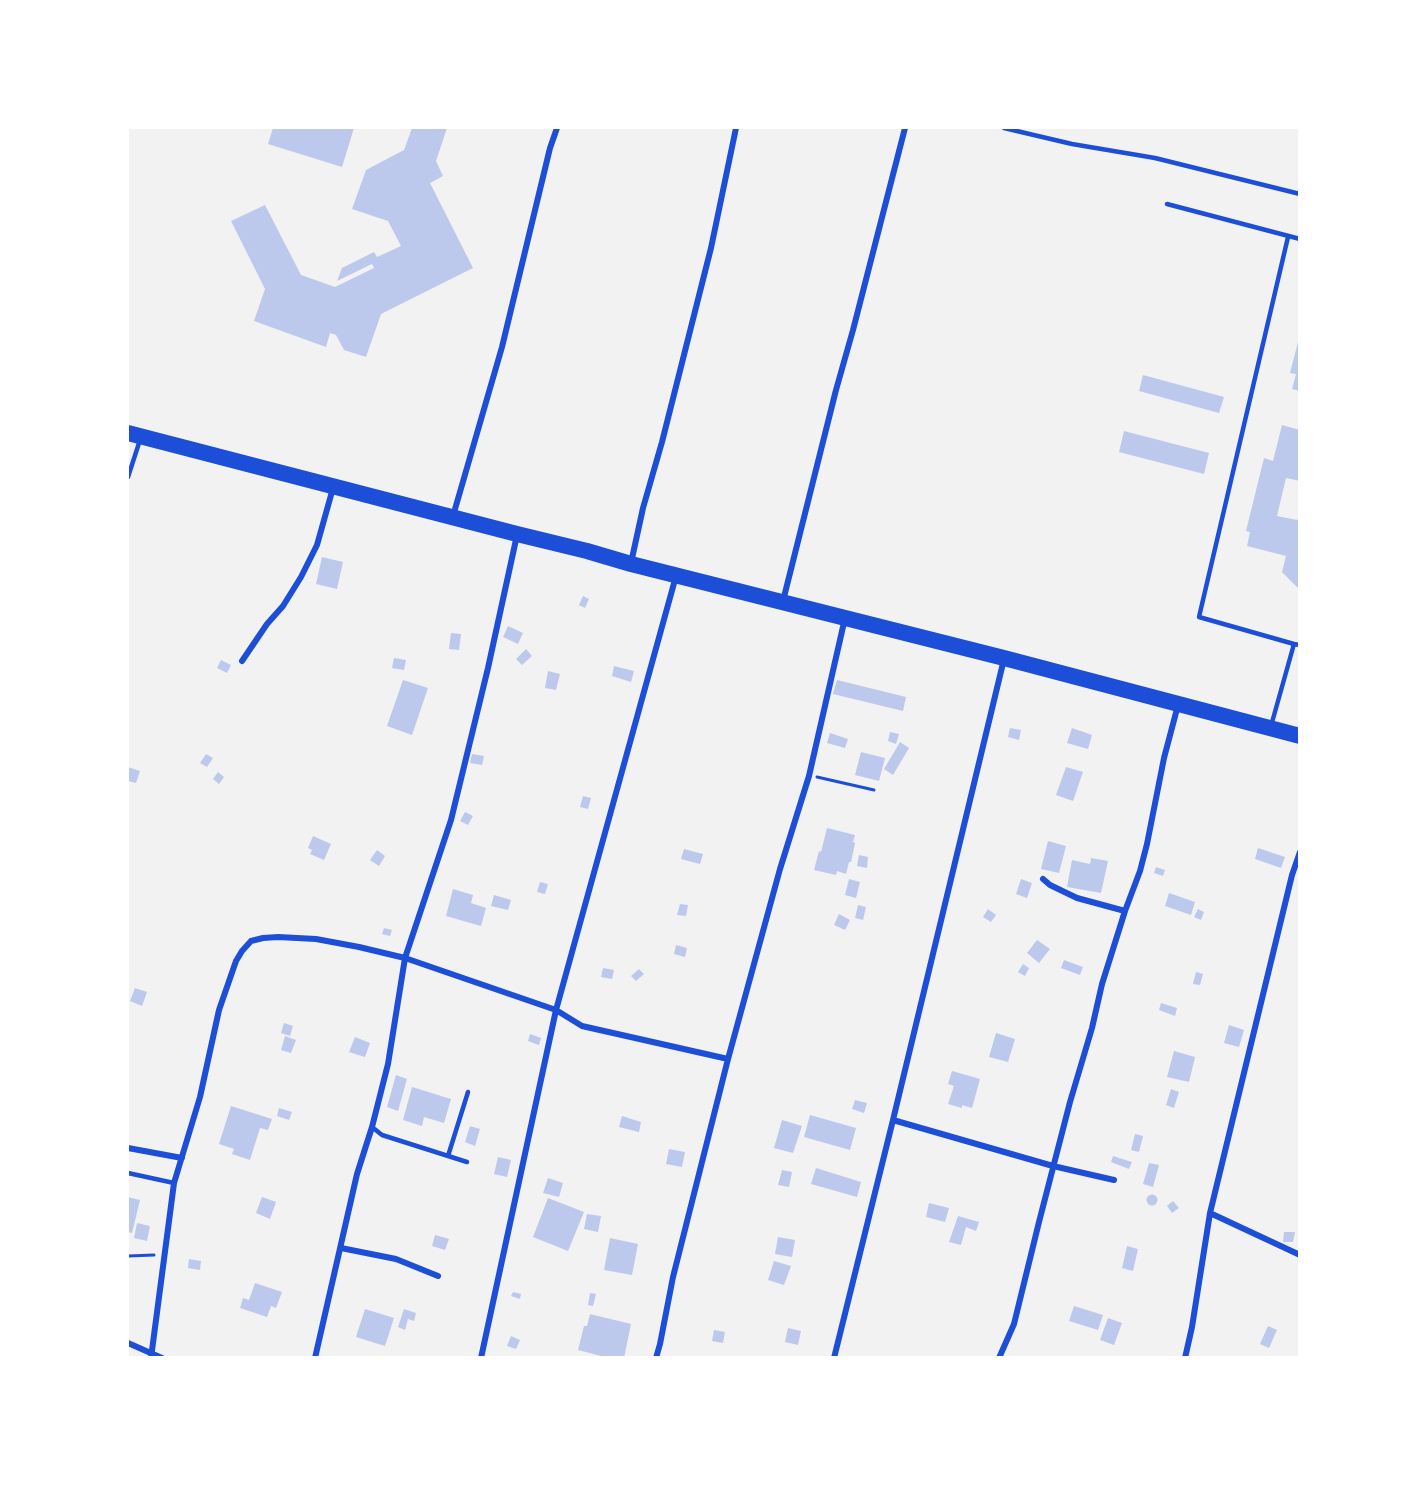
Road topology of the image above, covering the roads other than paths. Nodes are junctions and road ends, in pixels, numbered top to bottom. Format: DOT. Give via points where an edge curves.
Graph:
graph roads {
  1 [pos="557,128"];
  2 [pos="736,128"];
  3 [pos="905,128"];
  4 [pos="1004,128"];
  5 [pos="1299,194"];
  6 [pos="1167,204"];
  7 [pos="1288,237"];
  8 [pos="1299,239"];
  9 [pos="134,435"];
  10 [pos="128,477"];
  11 [pos="334,486"];
  12 [pos="453,516"];
  13 [pos="517,534"];
  14 [pos="631,564"];
  15 [pos="676,575"];
  16 [pos="783,602"];
  17 [pos="845,618"];
  18 [pos="1297,644"];
  19 [pos="1004,658"];
  20 [pos="242,661"];
  21 [pos="1178,704"];
  22 [pos="1270,728"];
  23 [pos="1299,736"];
  24 [pos="1299,852"];
  25 [pos="1043,879"];
  26 [pos="1125,911"];
  27 [pos="405,958"];
  28 [pos="556,1010"];
  29 [pos="728,1059"];
  30 [pos="468,1092"];
  31 [pos="893,1120"];
  32 [pos="372,1127"];
  33 [pos="128,1148"];
  34 [pos="448,1156"];
  35 [pos="182,1158"];
  36 [pos="467,1162"];
  37 [pos="1053,1166"];
  38 [pos="128,1173"];
  39 [pos="1114,1180"];
  40 [pos="174,1183"];
  41 [pos="1210,1213"];
  42 [pos="341,1248"];
  43 [pos="1299,1255"];
  44 [pos="438,1276"];
  45 [pos="128,1343"];
  46 [pos="152,1355"];
  47 [pos="162,1358"];
  48 [pos="315,1358"];
  49 [pos="481,1358"];
  50 [pos="656,1358"];
  51 [pos="834,1358"];
  52 [pos="999,1358"];
  53 [pos="1185,1358"];
  1 -- 12 [label="street" via="502,348"];
  2 -- 14 [label="street" via="711,248"];
  3 -- 16 [label="street"];
  4 -- 5 [label="lane" via="1155,158"];
  6 -- 7 [label="lane"];
  7 -- 8 [label="lane"];
  7 -- 18 [label="lane" via="1199,617"];
  9 -- 10 [label="lane"];
  9 -- 11 [label="highway"];
  11 -- 12 [label="highway"];
  11 -- 20 [label="street" via="317,545 301,577"];
  12 -- 13 [label="highway"];
  13 -- 14 [label="highway"];
  13 -- 27 [label="street" via="451,820"];
  14 -- 15 [label="highway"];
  15 -- 16 [label="highway"];
  15 -- 28 [label="street"];
  16 -- 17 [label="highway"];
  17 -- 19 [label="highway"];
  17 -- 29 [label="street" via="809,776"];
  18 -- 22 [label="lane"];
  19 -- 21 [label="highway"];
  19 -- 31 [label="street"];
  21 -- 22 [label="highway"];
  21 -- 26 [label="street" via="1147,844"];
  22 -- 23 [label="highway"];
  24 -- 41 [label="street"];
  25 -- 26 [label="street" via="1077,898"];
  26 -- 37 [label="street"];
  27 -- 28 [label="street"];
  27 -- 32 [label="street" via="388,1064"];
  27 -- 35 [label="street" via="316,939 278,937 251,941 236,961 219,1010"];
  28 -- 29 [label="street" via="582,1026"];
  28 -- 49 [label="street"];
  29 -- 50 [label="street"];
  30 -- 34 [label="lane"];
  31 -- 37 [label="street"];
  31 -- 51 [label="street"];
  32 -- 34 [label="lane" via="382,1135"];
  32 -- 42 [label="street"];
  33 -- 35 [label="street"];
  34 -- 36 [label="lane"];
  35 -- 40 [label="street"];
  37 -- 39 [label="street"];
  37 -- 52 [label="street" via="1014,1324"];
  38 -- 40 [label="lane"];
  40 -- 46 [label="street"];
  41 -- 43 [label="street"];
  41 -- 53 [label="street"];
  42 -- 44 [label="street" via="396,1259"];
  42 -- 48 [label="street"];
  45 -- 46 [label="street"];
  46 -- 47 [label="street"];
}
